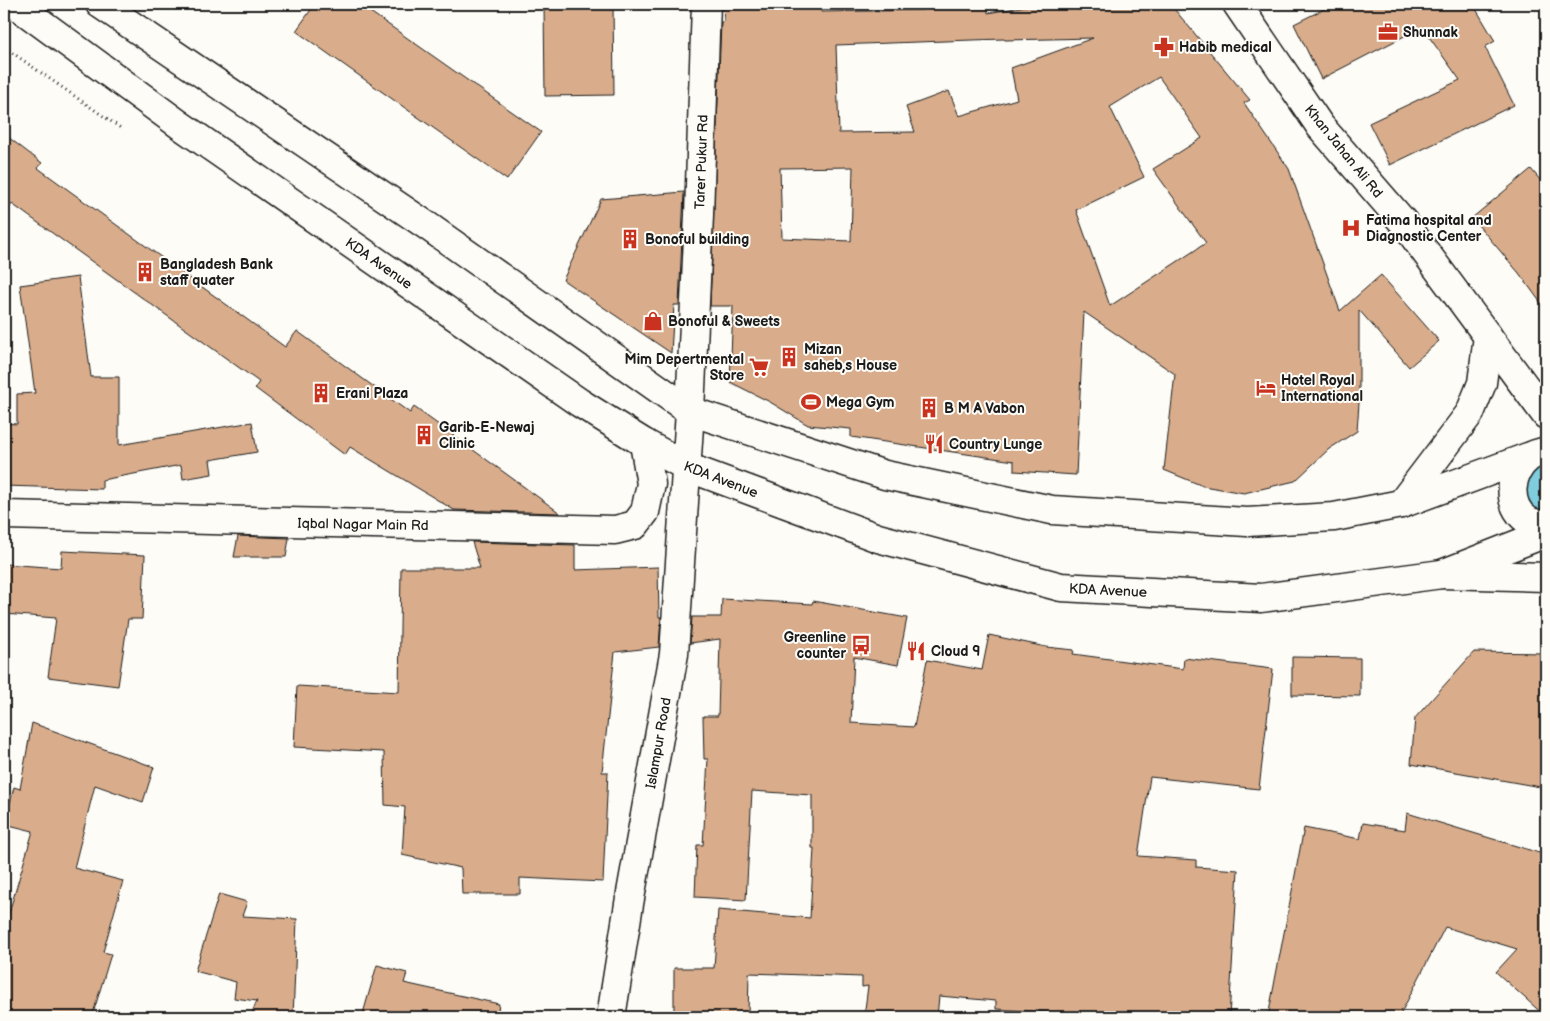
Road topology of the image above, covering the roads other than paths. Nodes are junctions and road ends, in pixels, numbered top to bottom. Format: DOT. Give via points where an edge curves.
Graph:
graph roads {
  1 [pos="15,4"];
  2 [pos="100,4"];
  3 [pos="706,4"];
  4 [pos="1237,4"];
  5 [pos="1488,336"];
  6 [pos="690,411"];
  7 [pos="1546,415"];
  8 [pos="644,442"];
  9 [pos="1537,454"];
  10 [pos="687,467"];
  11 [pos="1401,504"];
  12 [pos="4,515"];
  13 [pos="1546,526"];
  14 [pos="1546,533"];
  15 [pos="1442,574"];
  16 [pos="1546,577"];
  17 [pos="612,1017"];
  1 -- 8 [label="main road, KDA Avenue" via="180,125 580,402"];
  2 -- 6 [label="main road" via="429,227"];
  3 -- 6 [label="main road, Tarer Pukur Rd"];
  4 -- 5 [label="main road, Khan Jahan Ali Rd" via="1320,126 1404,223"];
  5 -- 7 [label="main road, Khan Jahan Ali Rd"];
  5 -- 11 [label="main road" via="1482,383 1470,413"];
  6 -- 10 [label="main road, Tarer Pukur Rd"];
  6 -- 11 [label="main road" via="885,475 1052,510 1247,522 1334,517"];
  8 -- 10 [label="main road, KDA Avenue"];
  8 -- 12 [label="main road, Iqbal Nagar Main Rd" via="651,484 645,512 635,525 615,530"];
  9 -- 11 [label="main road"];
  9 -- 13 [label="main road" via="1516,471 1511,488 1515,506 1527,520"];
  10 -- 15 [label="main road, KDA Avenue" via="878,538 1061,587 1261,598"];
  10 -- 17 [label="main road, Islampur Road" via="674,654"];
  14 -- 15 [label="main road, KDA Avenue"];
  15 -- 16 [label="main road"];
}
